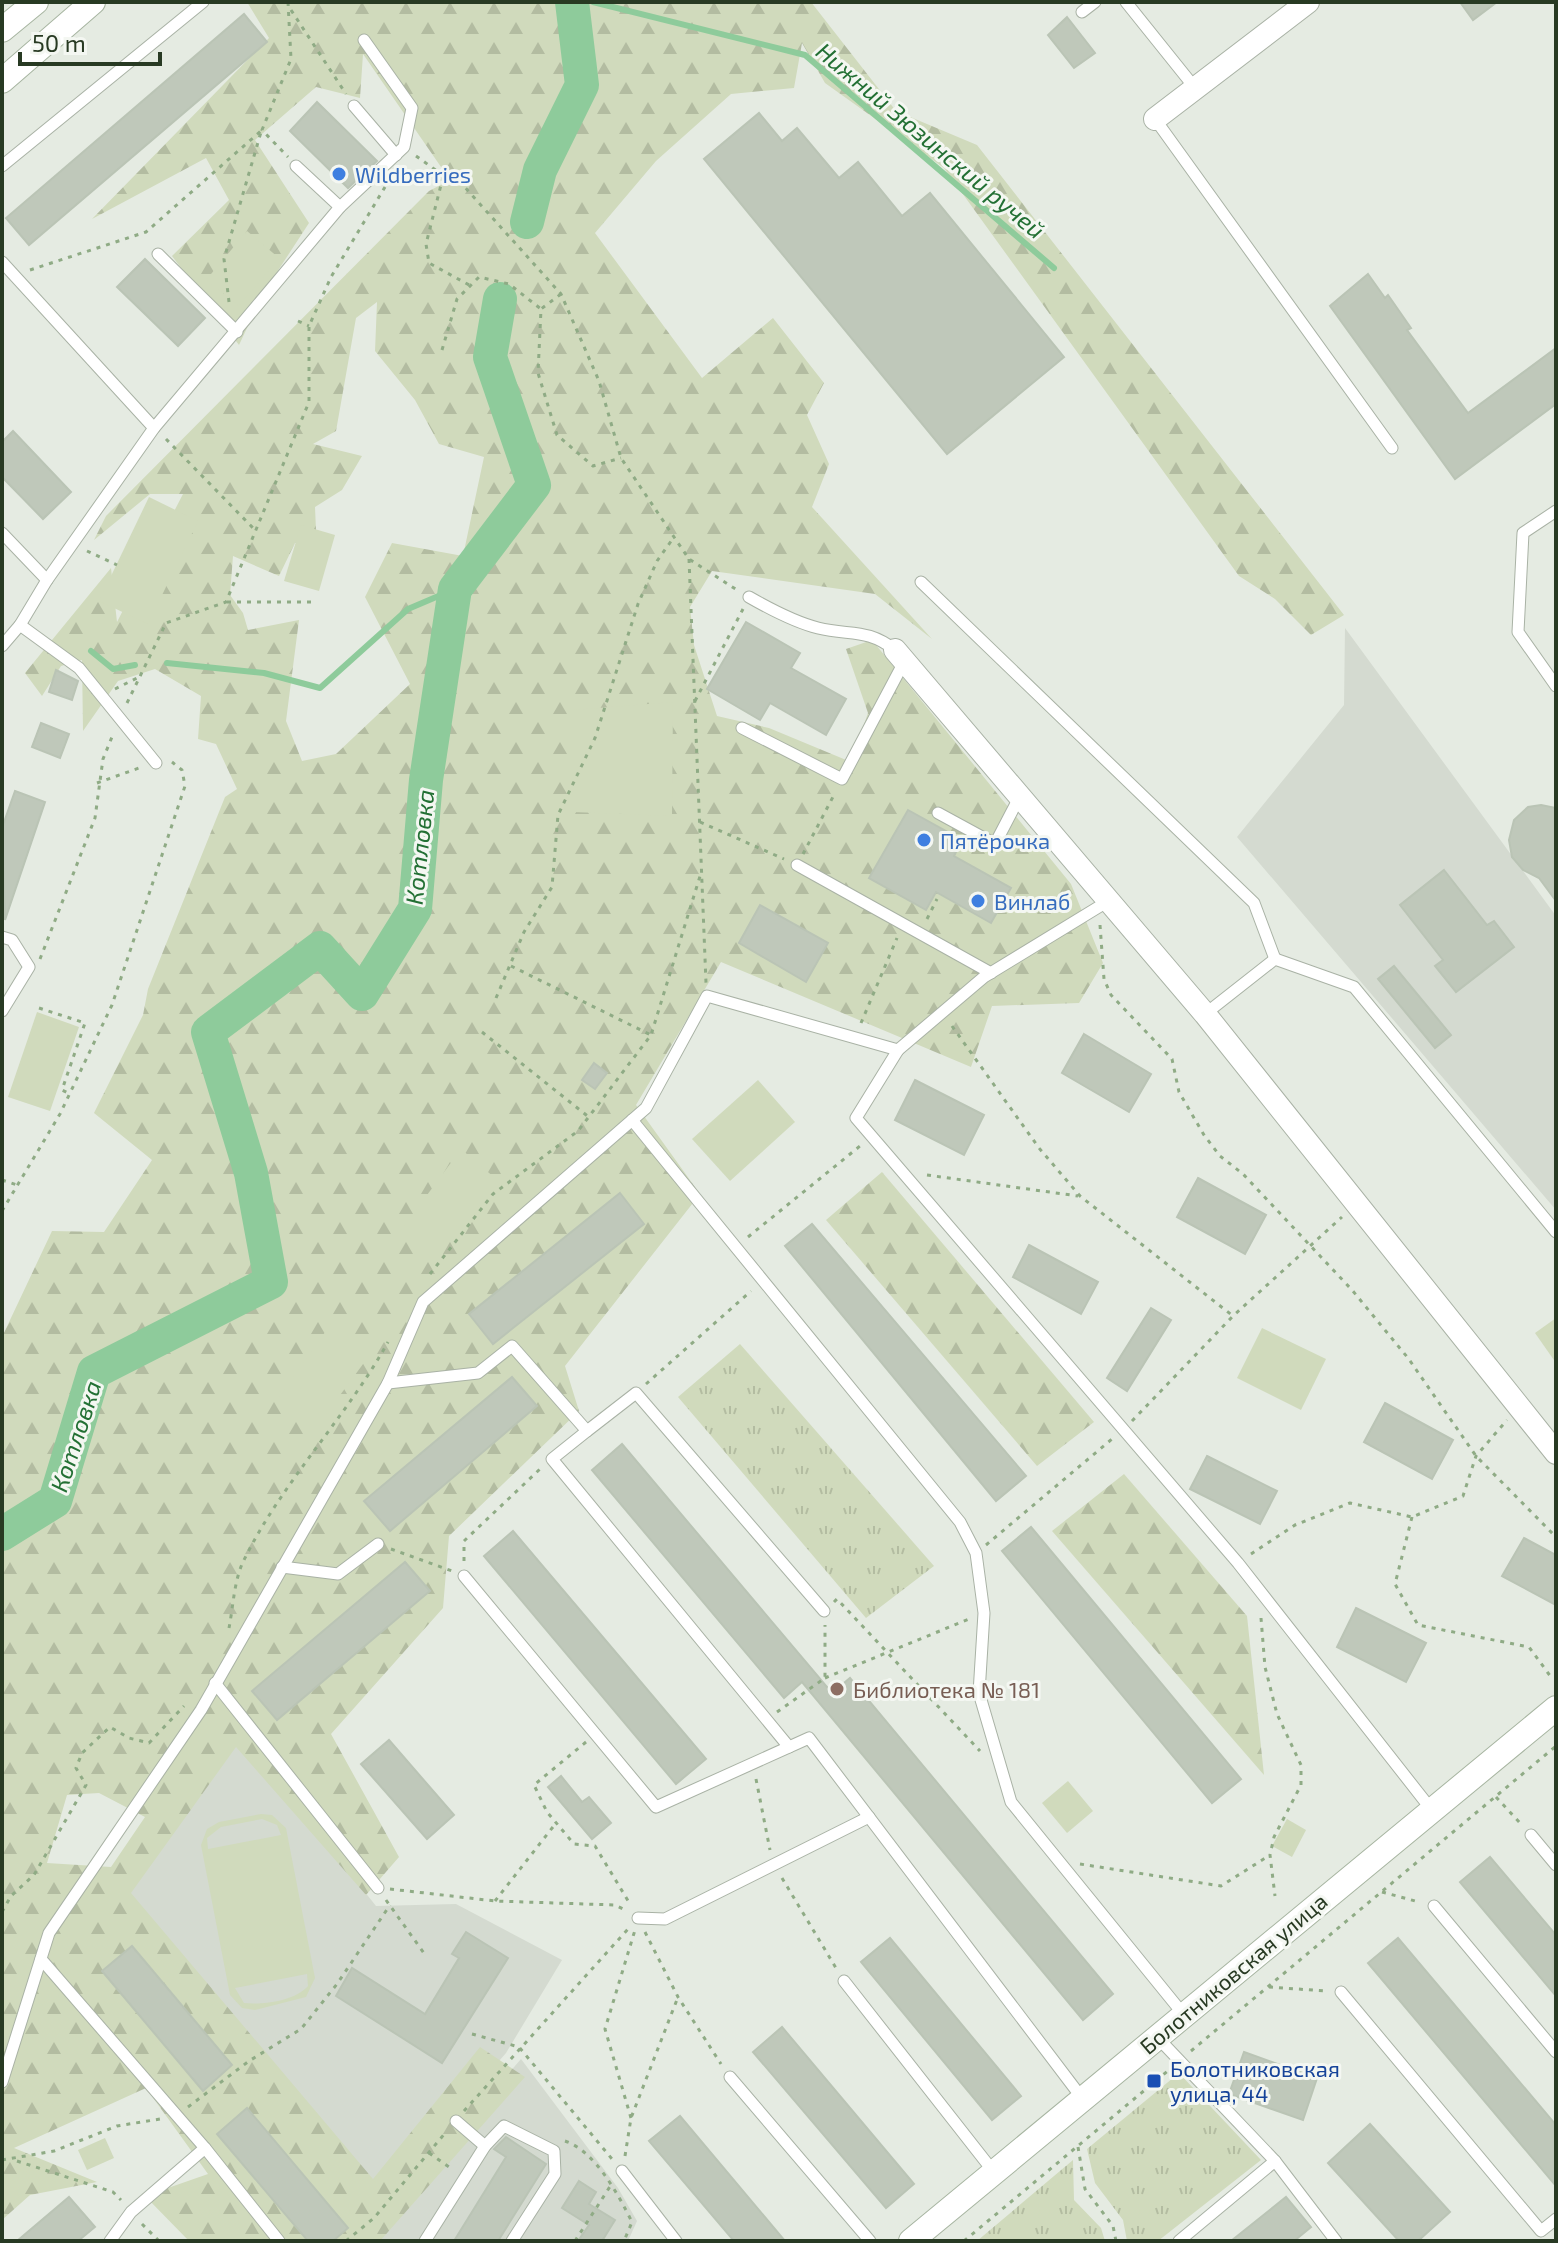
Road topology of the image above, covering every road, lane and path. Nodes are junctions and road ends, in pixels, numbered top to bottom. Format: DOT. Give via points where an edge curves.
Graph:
graph roads {
  1 [pos="36,2"];
  2 [pos="93,2"];
  3 [pos="203,2"];
  4 [pos="1095,2"];
  5 [pos="1126,2"];
  6 [pos="1308,2"];
  7 [pos="288,4"];
  8 [pos="1082,12"];
  9 [pos="2,30"];
  10 [pos="364,40"];
  11 [pos="2,81"];
  12 [pos="1195,88"];
  13 [pos="354,106"];
  14 [pos="1155,119"];
  15 [pos="262,130"];
  16 [pos="400,151"];
  17 [pos="2,166"];
  18 [pos="296,166"];
  19 [pos="444,176"];
  20 [pos="387,183"];
  21 [pos="340,207"];
  22 [pos="158,254"];
  23 [pos="2,262"];
  24 [pos="14,275"];
  25 [pos="471,286"];
  26 [pos="561,294"];
  27 [pos="541,309"];
  28 [pos="220,315"];
  29 [pos="298,321"];
  30 [pos="309,326"];
  31 [pos="237,332"];
  32 [pos="442,350"];
  33 [pos="154,428"];
  34 [pos="1392,448"];
  35 [pos="621,458"];
  36 [pos="1556,511"];
  37 [pos="254,529"];
  38 [pos="2,533"];
  39 [pos="674,537"];
  40 [pos="73,545"];
  41 [pos="689,559"];
  42 [pos="117,565"];
  43 [pos="47,580"];
  44 [pos="921,582"];
  45 [pos="749,597"];
  46 [pos="226,602"];
  47 [pos="311,602"];
  48 [pos="20,625"];
  49 [pos="2,646"];
  50 [pos="900,655"];
  51 [pos="138,678"];
  52 [pos="1556,686"];
  53 [pos="100,695"];
  54 [pos="695,701"];
  55 [pos="120,720"];
  56 [pos="742,728"];
  57 [pos="156,763"];
  58 [pos="842,779"];
  59 [pos="97,783"];
  60 [pos="1021,793"];
  61 [pos="938,813"];
  62 [pos="700,822"];
  63 [pos="797,865"];
  64 [pos="937,899"];
  65 [pos="1103,905"];
  66 [pos="903,924"];
  67 [pos="919,933"];
  68 [pos="2,937"];
  69 [pos="1275,959"];
  70 [pos="510,965"];
  71 [pos="37,969"];
  72 [pos="991,973"];
  73 [pos="707,996"];
  74 [pos="496,998"];
  75 [pos="39,1008"];
  76 [pos="2,1011"];
  77 [pos="942,1013"];
  78 [pos="1205,1014"];
  79 [pos="482,1032"];
  80 [pos="651,1035"];
  81 [pos="855,1038"];
  82 [pos="898,1050"];
  83 [pos="70,1094"];
  84 [pos="590,1118"];
  85 [pos="632,1120"];
  86 [pos="872,1136"];
  87 [pos="903,1172"];
  88 [pos="2,1180"];
  89 [pos="17,1185"];
  90 [pos="1080,1196"];
  91 [pos="1357,1204"];
  92 [pos="2,1211"];
  93 [pos="1556,1232"];
  94 [pos="1310,1246"];
  95 [pos="736,1247"];
  96 [pos="763,1281"];
  97 [pos="1233,1316"];
  98 [pos="388,1383"];
  99 [pos="636,1393"];
  100 [pos="1519,1406"];
  101 [pos="1125,1429"];
  102 [pos="587,1431"];
  103 [pos="1556,1453"];
  104 [pos="1476,1456"];
  105 [pos="552,1459"];
  106 [pos="1412,1517"];
  107 [pos="1556,1537"];
  108 [pos="378,1544"];
  109 [pos="976,1553"];
  110 [pos="1238,1563"];
  111 [pos="282,1567"];
  112 [pos="464,1576"];
  113 [pos="1268,1600"];
  114 [pos="824,1611"];
  115 [pos="984,1613"];
  116 [pos="886,1654"];
  117 [pos="1551,1677"];
  118 [pos="825,1678"];
  119 [pos="215,1683"];
  120 [pos="1556,1708"];
  121 [pos="767,1719"];
  122 [pos="596,1734"];
  123 [pos="1556,1746"];
  124 [pos="789,1747"];
  125 [pos="753,1764"];
  126 [pos="1004,1776"];
  127 [pos="1495,1797"];
  128 [pos="1431,1809"];
  129 [pos="869,1817"];
  130 [pos="556,1823"];
  131 [pos="1531,1835"];
  132 [pos="1270,1855"];
  133 [pos="1058,1861"];
  134 [pos="773,1863"];
  135 [pos="1556,1865"];
  136 [pos="34,1875"];
  137 [pos="378,1888"];
  138 [pos="1382,1892"];
  139 [pos="1275,1896"];
  140 [pos="495,1901"];
  141 [pos="390,1905"];
  142 [pos="1434,1906"];
  143 [pos="2,1912"];
  144 [pos="638,1918"];
  145 [pos="426,1956"];
  146 [pos="41,1959"];
  147 [pos="844,1981"];
  148 [pos="1268,1987"];
  149 [pos="1341,1992"];
  150 [pos="678,1997"];
  151 [pos="1184,2015"];
  152 [pos="472,2034"];
  153 [pos="1157,2037"];
  154 [pos="519,2047"];
  155 [pos="1556,2052"];
  156 [pos="1179,2061"];
  157 [pos="730,2077"];
  158 [pos="2,2082"];
  159 [pos="1082,2098"];
  160 [pos="177,2116"];
  161 [pos="631,2118"];
  162 [pos="456,2121"];
  163 [pos="485,2146"];
  164 [pos="1078,2146"];
  165 [pos="205,2148"];
  166 [pos="554,2151"];
  167 [pos="429,2153"];
  168 [pos="2,2160"];
  169 [pos="13,2160"];
  170 [pos="1275,2161"];
  171 [pos="622,2171"];
  172 [pos="993,2171"];
  173 [pos="465,2178"];
  174 [pos="611,2185"];
  175 [pos="131,2212"];
  176 [pos="1556,2219"];
  177 [pos="976,2231"];
  178 [pos="428,2236"];
  179 [pos="110,2241"];
  180 [pos="159,2241"];
  181 [pos="279,2241"];
  182 [pos="346,2241"];
  183 [pos="418,2241"];
  184 [pos="512,2241"];
  185 [pos="575,2241"];
  186 [pos="624,2241"];
  187 [pos="676,2241"];
  188 [pos="870,2241"];
  189 [pos="911,2241"];
  190 [pos="964,2241"];
  191 [pos="971,2241"];
  192 [pos="1116,2241"];
  193 [pos="1179,2241"];
  194 [pos="1336,2241"];
  1 -- 9 [label="street"];
  2 -- 11 [label="street"];
  3 -- 17 [label="lane"];
  4 -- 8 [label="lane"];
  5 -- 12 [label="lane"];
  6 -- 12 [label="street"];
  7 -- 13 [label="path"];
  7 -- 15 [label="path" via="291,59"];
  10 -- 16 [label="lane" via="412,108"];
  12 -- 14 [label="street"];
  13 -- 16 [label="lane"];
  14 -- 34 [label="lane"];
  15 -- 18 [label="path"];
  15 -- 24 [label="path" via="146,232"];
  15 -- 28 [label="path" via="224,259 231,300"];
  16 -- 19 [label="path"];
  16 -- 21 [label="lane"];
  18 -- 21 [label="lane"];
  19 -- 25 [label="path" via="426,244 429,263"];
  19 -- 26 [label="path" via="461,183"];
  20 -- 30 [label="path" via="331,277"];
  21 -- 31 [label="lane"];
  22 -- 28 [label="lane"];
  23 -- 24 [label="lane"];
  24 -- 33 [label="lane"];
  25 -- 27 [label="path" via="479,277 509,284"];
  25 -- 32 [label="path" via="457,299"];
  26 -- 27 [label="path"];
  26 -- 35 [label="path" via="599,381"];
  27 -- 35 [label="path" via="538,373 557,435 593,466"];
  28 -- 31 [label="lane"];
  29 -- 30 [label="path"];
  30 -- 37 [label="path" via="309,402"];
  31 -- 33 [label="lane"];
  33 -- 37 [label="path"];
  33 -- 40 [label="lane"];
  35 -- 39 [label="path"];
  36 -- 52 [label="lane" via="1523,533 1518,632"];
  37 -- 46 [label="path"];
  38 -- 43 [label="lane"];
  39 -- 41 [label="path"];
  39 -- 70 [label="path" via="638,604 595,738 558,815 552,887"];
  40 -- 42 [label="path"];
  40 -- 43 [label="lane"];
  41 -- 45 [label="path"];
  41 -- 54 [label="path"];
  43 -- 48 [label="lane"];
  44 -- 69 [label="lane" via="1254,903"];
  45 -- 50 [label="lane" via="818,629 880,638"];
  45 -- 54 [label="path"];
  46 -- 47 [label="path"];
  46 -- 51 [label="path" via="166,623"];
  48 -- 49 [label="lane"];
  48 -- 53 [label="lane" via="79,668"];
  50 -- 58 [label="lane"];
  50 -- 60 [label="street"];
  51 -- 53 [label="path"];
  51 -- 55 [label="path"];
  53 -- 55 [label="lane"];
  54 -- 62 [label="path"];
  55 -- 57 [label="lane"];
  55 -- 59 [label="path"];
  56 -- 58 [label="lane"];
  57 -- 59 [label="path"];
  57 -- 83 [label="path" via="168,759 182,770 185,786 112,1005"];
  58 -- 63 [label="path"];
  59 -- 71 [label="path" via="95,818"];
  60 -- 61 [label="lane" via="995,844"];
  60 -- 65 [label="street"];
  62 -- 63 [label="path"];
  62 -- 73 [label="path"];
  63 -- 66 [label="lane"];
  64 -- 67 [label="path"];
  65 -- 72 [label="lane"];
  65 -- 78 [label="street"];
  65 -- 94 [label="path" via="1104,979 1111,995 1172,1059 1179,1092 1220,1156"];
  66 -- 67 [label="lane"];
  66 -- 81 [label="path"];
  67 -- 72 [label="lane"];
  68 -- 76 [label="lane" via="12,940 29,967"];
  69 -- 78 [label="lane"];
  69 -- 93 [label="lane" via="1354,987"];
  70 -- 74 [label="path"];
  70 -- 80 [label="path"];
  72 -- 77 [label="lane"];
  73 -- 81 [label="lane"];
  73 -- 85 [label="lane" via="646,1108"];
  75 -- 83 [label="path" via="85,1023 62,1090"];
  77 -- 82 [label="lane"];
  77 -- 90 [label="path"];
  78 -- 91 [label="street"];
  79 -- 84 [label="path"];
  81 -- 82 [label="lane"];
  82 -- 86 [label="lane" via="856,1118"];
  83 -- 89 [label="path"];
  85 -- 95 [label="lane"];
  85 -- 98 [label="lane" via="423,1302"];
  86 -- 87 [label="lane"];
  86 -- 95 [label="path"];
  87 -- 90 [label="path"];
  87 -- 101 [label="lane"];
  88 -- 89 [label="path"];
  89 -- 92 [label="path"];
  90 -- 97 [label="path"];
  91 -- 94 [label="path"];
  91 -- 100 [label="street"];
  94 -- 97 [label="path"];
  94 -- 104 [label="path" via="1408,1358"];
  95 -- 96 [label="lane"];
  96 -- 99 [label="path"];
  96 -- 109 [label="lane" via="960,1522"];
  97 -- 101 [label="path"];
  98 -- 102 [label="lane" via="478,1373 512,1346"];
  98 -- 111 [label="lane"];
  99 -- 102 [label="lane"];
  99 -- 114 [label="lane"];
  100 -- 103 [label="street"];
  100 -- 104 [label="path"];
  101 -- 109 [label="path"];
  101 -- 110 [label="lane"];
  102 -- 105 [label="lane"];
  104 -- 106 [label="path" via="1463,1496"];
  104 -- 107 [label="path"];
  105 -- 112 [label="path" via="464,1541"];
  105 -- 121 [label="lane"];
  106 -- 110 [label="path" via="1350,1503 1295,1525"];
  106 -- 117 [label="path" via="1395,1584 1418,1625 1529,1647"];
  108 -- 111 [label="lane" via="338,1574"];
  108 -- 112 [label="path"];
  109 -- 115 [label="lane"];
  110 -- 113 [label="lane"];
  111 -- 119 [label="lane"];
  112 -- 122 [label="lane"];
  113 -- 128 [label="lane"];
  113 -- 132 [label="path" via="1261,1619 1265,1667 1277,1714 1301,1765 1301,1785"];
  114 -- 116 [label="path" via="837,1599"];
  114 -- 118 [label="path"];
  115 -- 116 [label="path"];
  115 -- 126 [label="lane" via="979,1693"];
  116 -- 118 [label="path"];
  116 -- 126 [label="path"];
  118 -- 121 [label="path"];
  119 -- 137 [label="lane"];
  119 -- 146 [label="lane" via="49,1933"];
  120 -- 128 [label="street, Болотниковская улица"];
  121 -- 124 [label="lane"];
  122 -- 125 [label="lane" via="656,1807"];
  122 -- 130 [label="path" via="534,1785"];
  123 -- 127 [label="path"];
  124 -- 125 [label="lane"];
  124 -- 129 [label="lane" via="809,1738"];
  125 -- 134 [label="path"];
  126 -- 133 [label="lane" via="1011,1802"];
  127 -- 131 [label="path"];
  127 -- 138 [label="path"];
  128 -- 151 [label="street, Болотниковская улица"];
  129 -- 134 [label="lane"];
  129 -- 159 [label="lane"];
  130 -- 140 [label="path"];
  130 -- 144 [label="path" via="574,1844 595,1846"];
  131 -- 135 [label="lane"];
  132 -- 133 [label="path" via="1221,1886"];
  132 -- 139 [label="path"];
  133 -- 151 [label="lane"];
  134 -- 144 [label="lane" via="665,1919"];
  134 -- 147 [label="path"];
  136 -- 143 [label="path"];
  137 -- 140 [label="path"];
  137 -- 141 [label="path"];
  138 -- 142 [label="path"];
  138 -- 148 [label="path"];
  140 -- 144 [label="path" via="615,1905"];
  141 -- 145 [label="path"];
  141 -- 160 [label="path" via="301,2029"];
  142 -- 155 [label="lane"];
  144 -- 150 [label="path"];
  144 -- 154 [label="path"];
  144 -- 161 [label="path" via="605,2029"];
  146 -- 158 [label="lane"];
  146 -- 160 [label="lane"];
  147 -- 172 [label="lane"];
  148 -- 149 [label="path"];
  148 -- 156 [label="path"];
  149 -- 176 [label="lane" via="1541,2231"];
  150 -- 157 [label="path"];
  150 -- 161 [label="path"];
  151 -- 153 [label="street, Болотниковская улица"];
  152 -- 154 [label="path"];
  153 -- 156 [label="lane"];
  153 -- 159 [label="street, Болотниковская улица"];
  154 -- 162 [label="path"];
  154 -- 171 [label="path"];
  156 -- 164 [label="path"];
  156 -- 170 [label="lane"];
  157 -- 188 [label="lane"];
  159 -- 172 [label="street, Болотниковская улица"];
  160 -- 165 [label="lane"];
  160 -- 169 [label="path" via="117,2126 54,2151"];
  161 -- 171 [label="path"];
  162 -- 163 [label="lane"];
  162 -- 167 [label="path"];
  163 -- 166 [label="lane" via="504,2126"];
  163 -- 173 [label="lane"];
  164 -- 177 [label="path"];
  164 -- 192 [label="path" via="1085,2189 1113,2226"];
  165 -- 175 [label="lane"];
  165 -- 181 [label="lane"];
  166 -- 174 [label="path" via="561,2139 575,2144"];
  166 -- 184 [label="lane" via="555,2174"];
  167 -- 173 [label="path"];
  167 -- 182 [label="path" via="374,2218"];
  168 -- 169 [label="path"];
  169 -- 175 [label="path" via="113,2192"];
  170 -- 193 [label="lane"];
  170 -- 194 [label="lane"];
  171 -- 187 [label="lane"];
  172 -- 189 [label="street, Болотниковская улица"];
  173 -- 178 [label="lane"];
  174 -- 185 [label="path"];
  174 -- 186 [label="path" via="632,2222"];
  175 -- 179 [label="lane"];
  175 -- 180 [label="path"];
  177 -- 190 [label="path"];
  177 -- 191 [label="path"];
  178 -- 183 [label="lane"];
}
